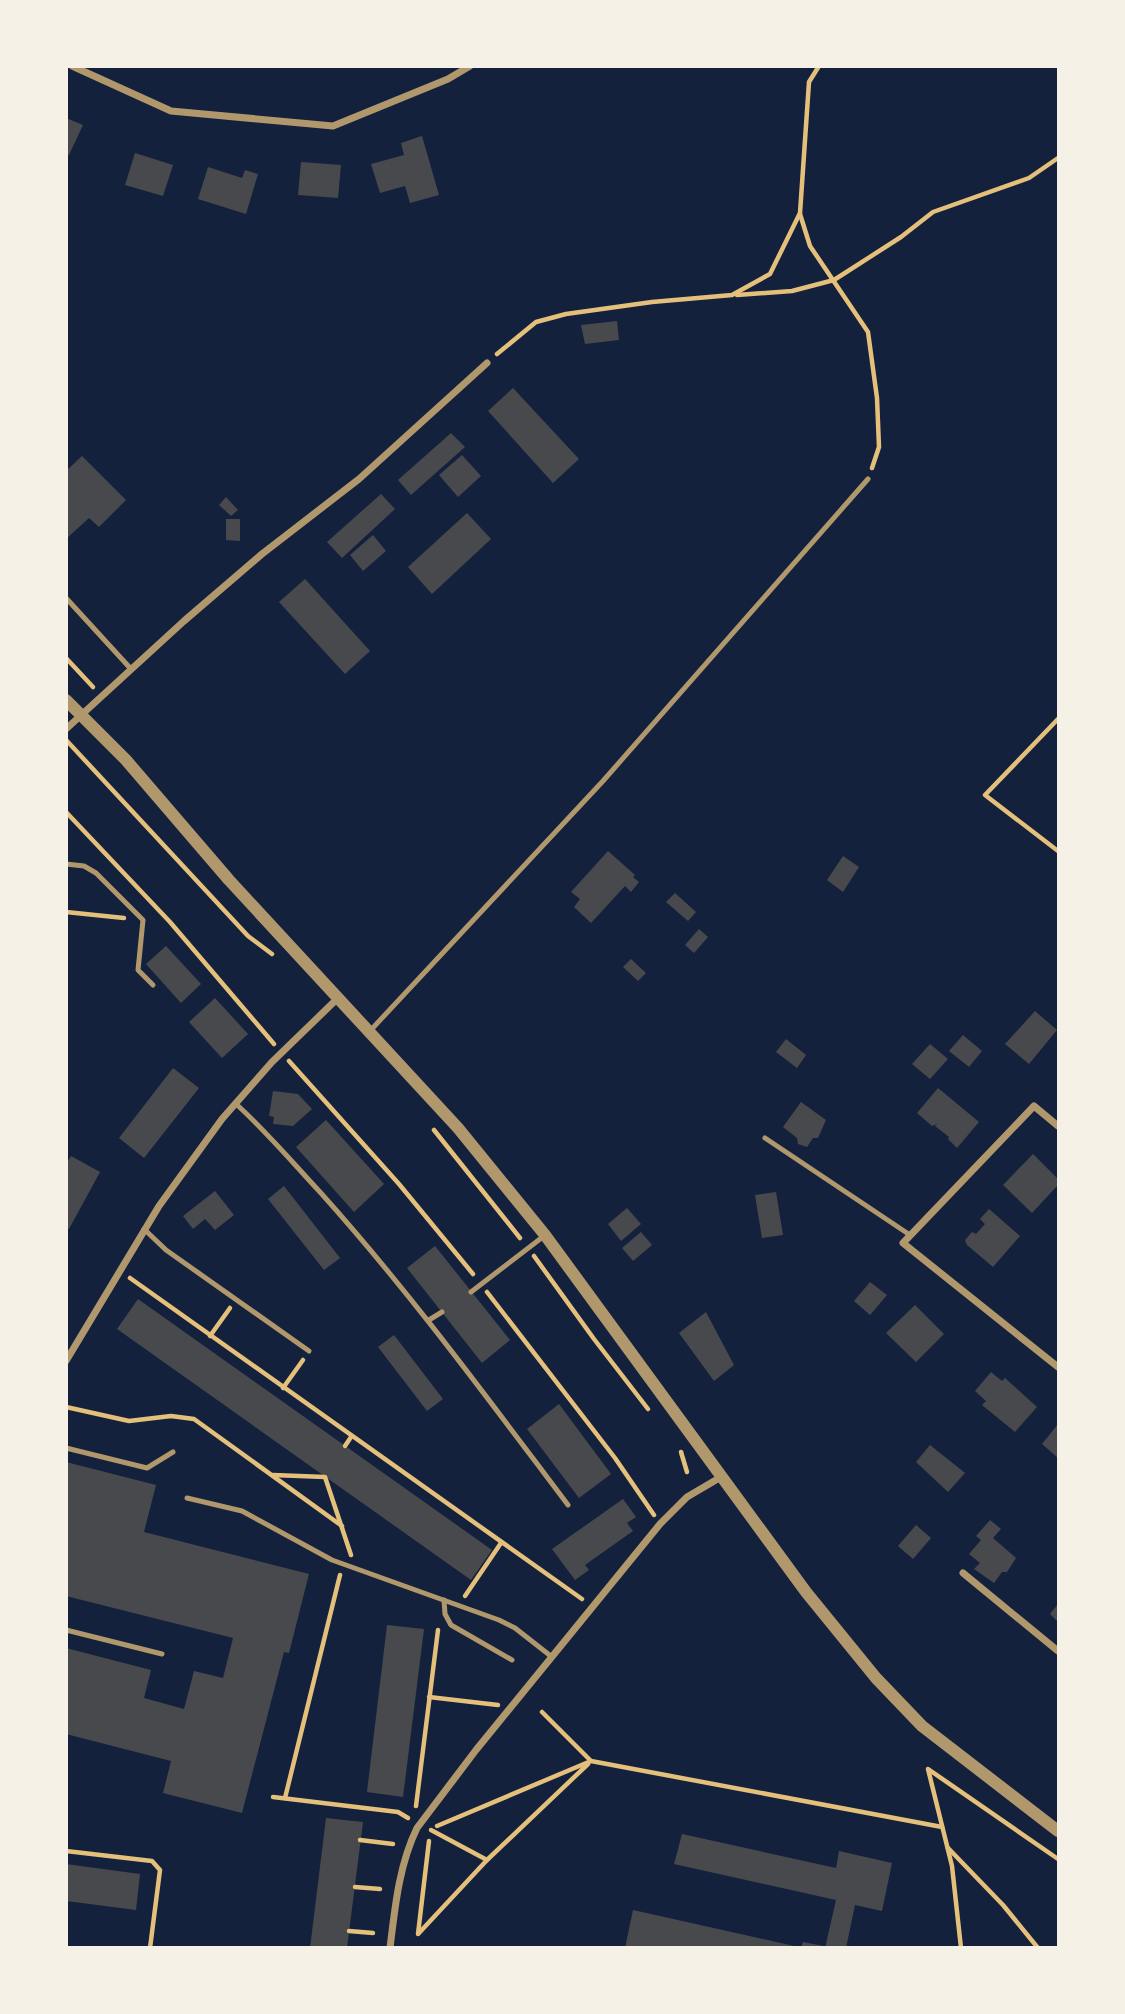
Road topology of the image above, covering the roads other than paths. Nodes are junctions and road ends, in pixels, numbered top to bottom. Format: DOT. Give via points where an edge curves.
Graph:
graph roads {
  1 [pos="72,66"];
  2 [pos="470,66"];
  3 [pos="487,363"];
  4 [pos="868,479"];
  5 [pos="66,598"];
  6 [pos="131,669"];
  7 [pos="66,700"];
  8 [pos="80,715"];
  9 [pos="66,729"];
  10 [pos="66,864"];
  11 [pos="153,985"];
  12 [pos="338,998"];
  13 [pos="369,1032"];
  14 [pos="235,1103"];
  15 [pos="1059,1126"];
  16 [pos="765,1138"];
  17 [pos="144,1229"];
  18 [pos="545,1235"];
  19 [pos="910,1235"];
  20 [pos="471,1292"];
  21 [pos="442,1312"];
  22 [pos="429,1320"];
  23 [pos="309,1351"];
  24 [pos="66,1361"];
  25 [pos="1059,1367"];
  26 [pos="66,1448"];
  27 [pos="173,1452"];
  28 [pos="721,1476"];
  29 [pos="187,1498"];
  30 [pos="568,1506"];
  31 [pos="963,1573"];
  32 [pos="444,1600"];
  33 [pos="66,1630"];
  34 [pos="1059,1651"];
  35 [pos="162,1654"];
  36 [pos="552,1657"];
  37 [pos="512,1660"];
  38 [pos="1059,1831"];
  39 [pos="390,1948"];
  1 -- 2 [label="street" via="171,111 333,126"];
  3 -- 6 [label="street" via="359,479 262,554"];
  4 -- 13 [label="lane" via="603,781"];
  5 -- 6 [label="lane"];
  6 -- 8 [label="street"];
  7 -- 8 [label="street"];
  8 -- 9 [label="street"];
  8 -- 12 [label="street" via="126,760"];
  10 -- 11 [label="lane" via="85,866 96,873 143,920 138,970"];
  12 -- 13 [label="street"];
  12 -- 14 [label="street"];
  13 -- 18 [label="street" via="458,1128"];
  14 -- 17 [label="street"];
  14 -- 22 [label="lane" via="369,1246"];
  15 -- 19 [label="street" via="1034,1106"];
  16 -- 19 [label="lane"];
  17 -- 23 [label="lane" via="166,1250"];
  17 -- 24 [label="street"];
  18 -- 20 [label="lane"];
  18 -- 28 [label="street"];
  19 -- 25 [label="street" via="902,1243"];
  21 -- 22 [label="lane"];
  22 -- 30 [label="lane"];
  26 -- 27 [label="lane" via="147,1468"];
  28 -- 36 [label="street" via="687,1497 660,1524"];
  28 -- 38 [label="street" via="830,1624 894,1698 922,1726"];
  29 -- 32 [label="lane" via="242,1511 332,1560"];
  31 -- 34 [label="street"];
  32 -- 36 [label="lane" via="515,1628"];
  32 -- 37 [label="lane" via="451,1625"];
  33 -- 35 [label="lane"];
  36 -- 39 [label="street" via="417,1828 402,1871"];
}
